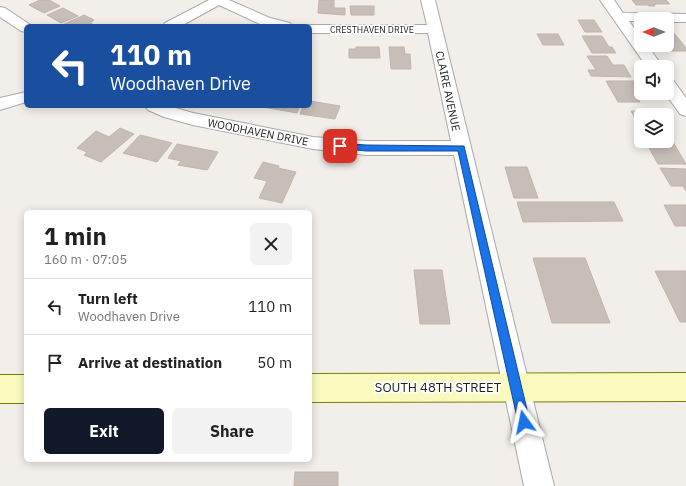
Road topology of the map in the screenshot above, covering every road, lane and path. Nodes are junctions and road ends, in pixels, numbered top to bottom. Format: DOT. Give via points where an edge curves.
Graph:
graph roads {
  1 [pos="218,0"];
  2 [pos="428,0"];
  3 [pos="607,0"];
  4 [pos="0,12"];
  5 [pos="619,17"];
  6 [pos="686,18"];
  7 [pos="174,24"];
  8 [pos="278,24"];
  9 [pos="24,27"];
  10 [pos="312,28"];
  11 [pos="435,29"];
  12 [pos="650,60"];
  13 [pos="674,94"];
  14 [pos="24,98"];
  15 [pos="0,104"];
  16 [pos="159,108"];
  17 [pos="686,110"];
  18 [pos="461,148"];
  19 [pos="517,387"];
  20 [pos="686,387"];
  21 [pos="312,388"];
  22 [pos="0,389"];
  23 [pos="24,389"];
  24 [pos="539,486"];
  1 -- 7 [label="street"];
  1 -- 8 [label="street"];
  2 -- 11 [label="street, CLAIRE AVENUE"];
  3 -- 5 [label="street"];
  4 -- 9 [label="street"];
  5 -- 6 [label="street"];
  5 -- 12 [label="street"];
  10 -- 11 [label="street, CRESTHAVEN DRIVE"];
  11 -- 18 [label="street, CLAIRE AVENUE"];
  13 -- 17 [label="street"];
  14 -- 15 [label="street"];
  16 -- 18 [label="street, WOODHAVEN DRIVE" via="194,119 313,143 366,148"];
  18 -- 19 [label="street, CLAIRE AVENUE"];
  19 -- 20 [label="main road, SOUTH 48TH STREET"];
  19 -- 21 [label="main road, SOUTH 48TH STREET"];
  19 -- 24 [label="street, CLAIRE AVENUE"];
  22 -- 23 [label="main road"];
}
